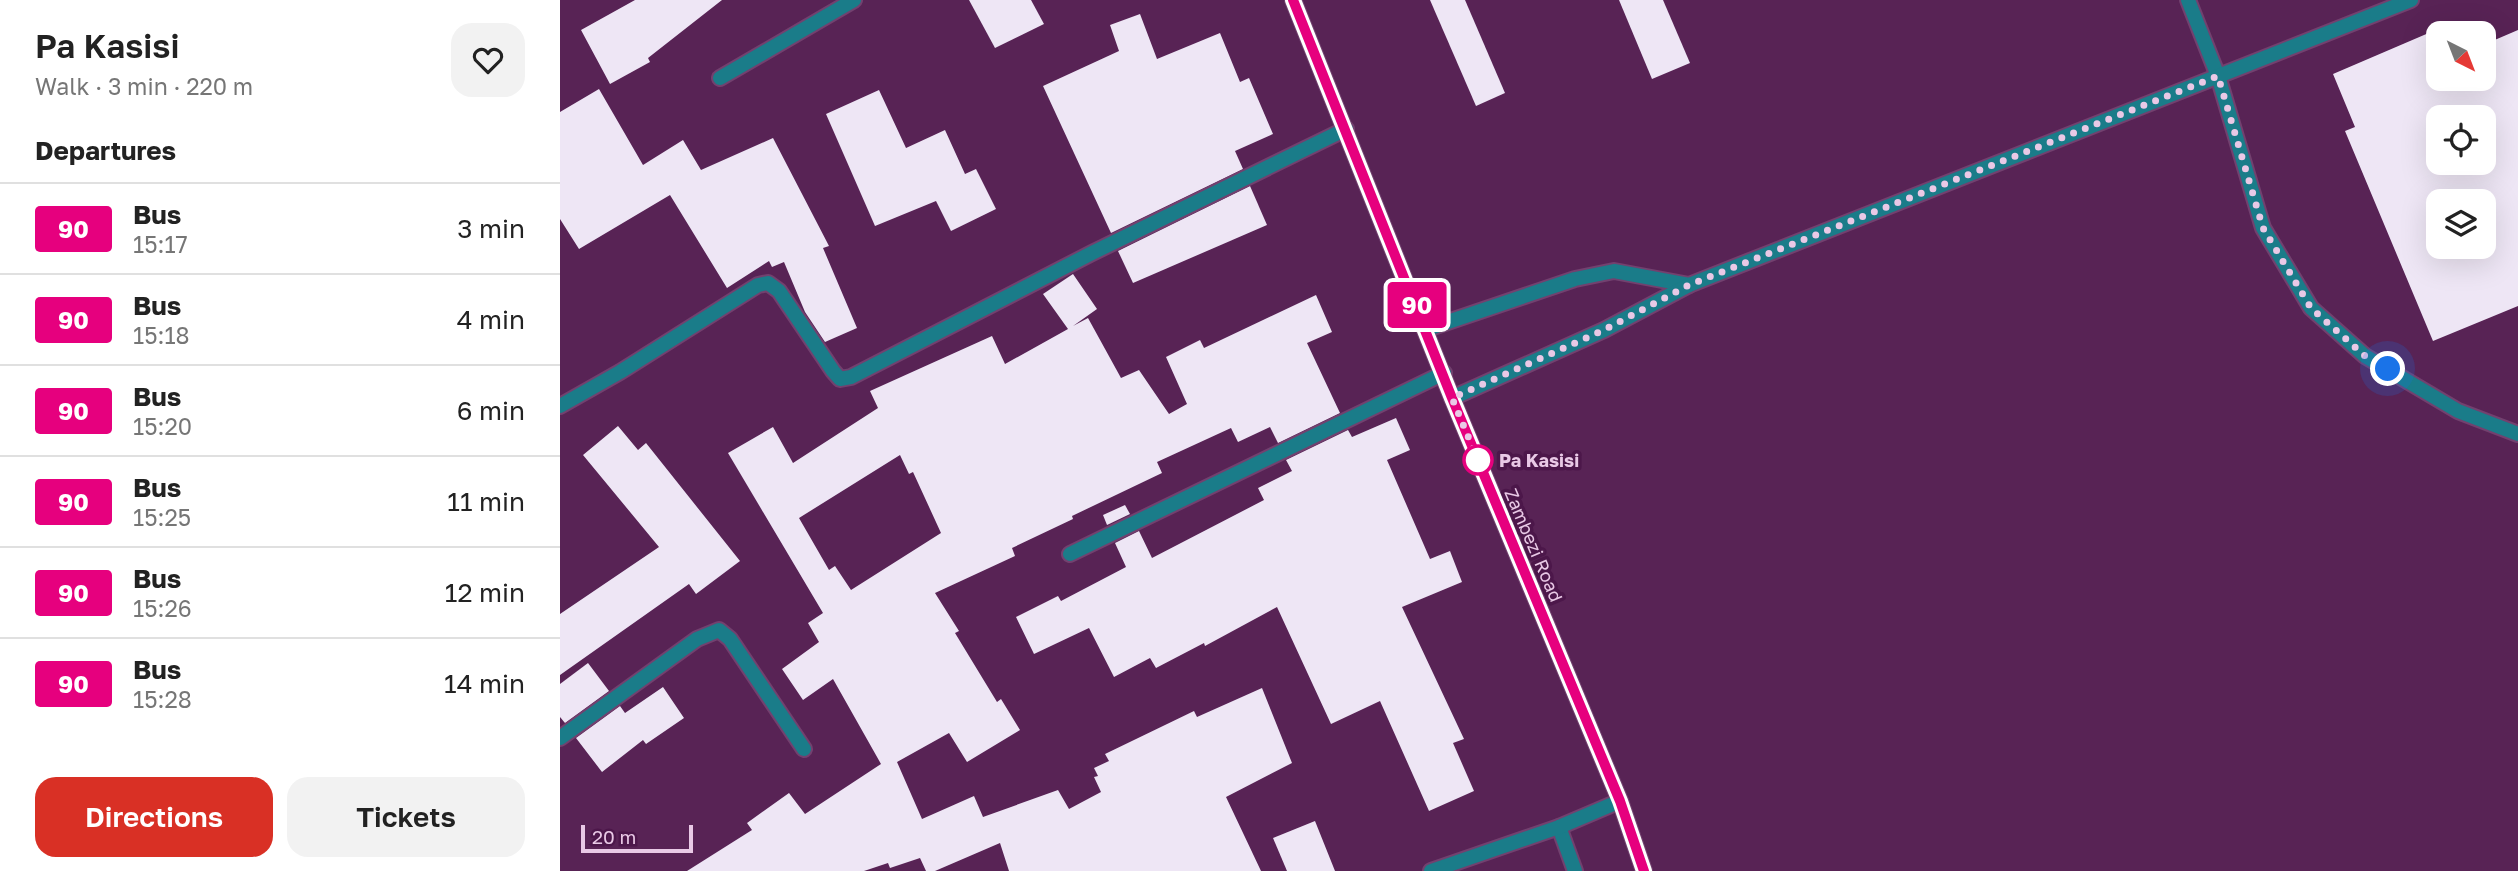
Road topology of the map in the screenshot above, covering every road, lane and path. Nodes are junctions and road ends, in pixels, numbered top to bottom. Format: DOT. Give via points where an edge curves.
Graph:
graph roads {
  1 [pos="854,0"];
  2 [pos="1293,0"];
  3 [pos="2188,0"];
  4 [pos="2411,0"];
  5 [pos="2218,76"];
  6 [pos="720,78"];
  7 [pos="1346,129"];
  8 [pos="1689,285"];
  9 [pos="1427,329"];
  10 [pos="1444,373"];
  11 [pos="1452,398"];
  12 [pos="560,406"];
  13 [pos="2518,434"];
  14 [pos="1070,554"];
  15 [pos="560,738"];
  16 [pos="804,749"];
  17 [pos="1620,801"];
  18 [pos="1559,827"];
  19 [pos="1431,871"];
  20 [pos="1575,871"];
  21 [pos="1644,871"];
  1 -- 6 [label="street"];
  2 -- 7 [label="main road, Zambezi Road"];
  3 -- 5 [label="street"];
  4 -- 5 [label="street"];
  5 -- 8 [label="street"];
  5 -- 13 [label="street" via="2263,228 2311,308 2365,356 2458,411"];
  7 -- 9 [label="main road, Zambezi Road"];
  7 -- 12 [label="street" via="851,377 840,379 779,291 768,283"];
  8 -- 9 [label="street" via="1614,271 1574,279"];
  8 -- 11 [label="street" via="1604,330"];
  9 -- 10 [label="main road, Zambezi Road"];
  10 -- 11 [label="main road, Zambezi Road"];
  10 -- 14 [label="street"];
  11 -- 17 [label="main road, Zambezi Road"];
  15 -- 16 [label="street" via="696,639 719,630 730,639"];
  17 -- 18 [label="street"];
  17 -- 21 [label="main road, Zambezi Road"];
  18 -- 19 [label="street"];
  18 -- 20 [label="street"];
}
